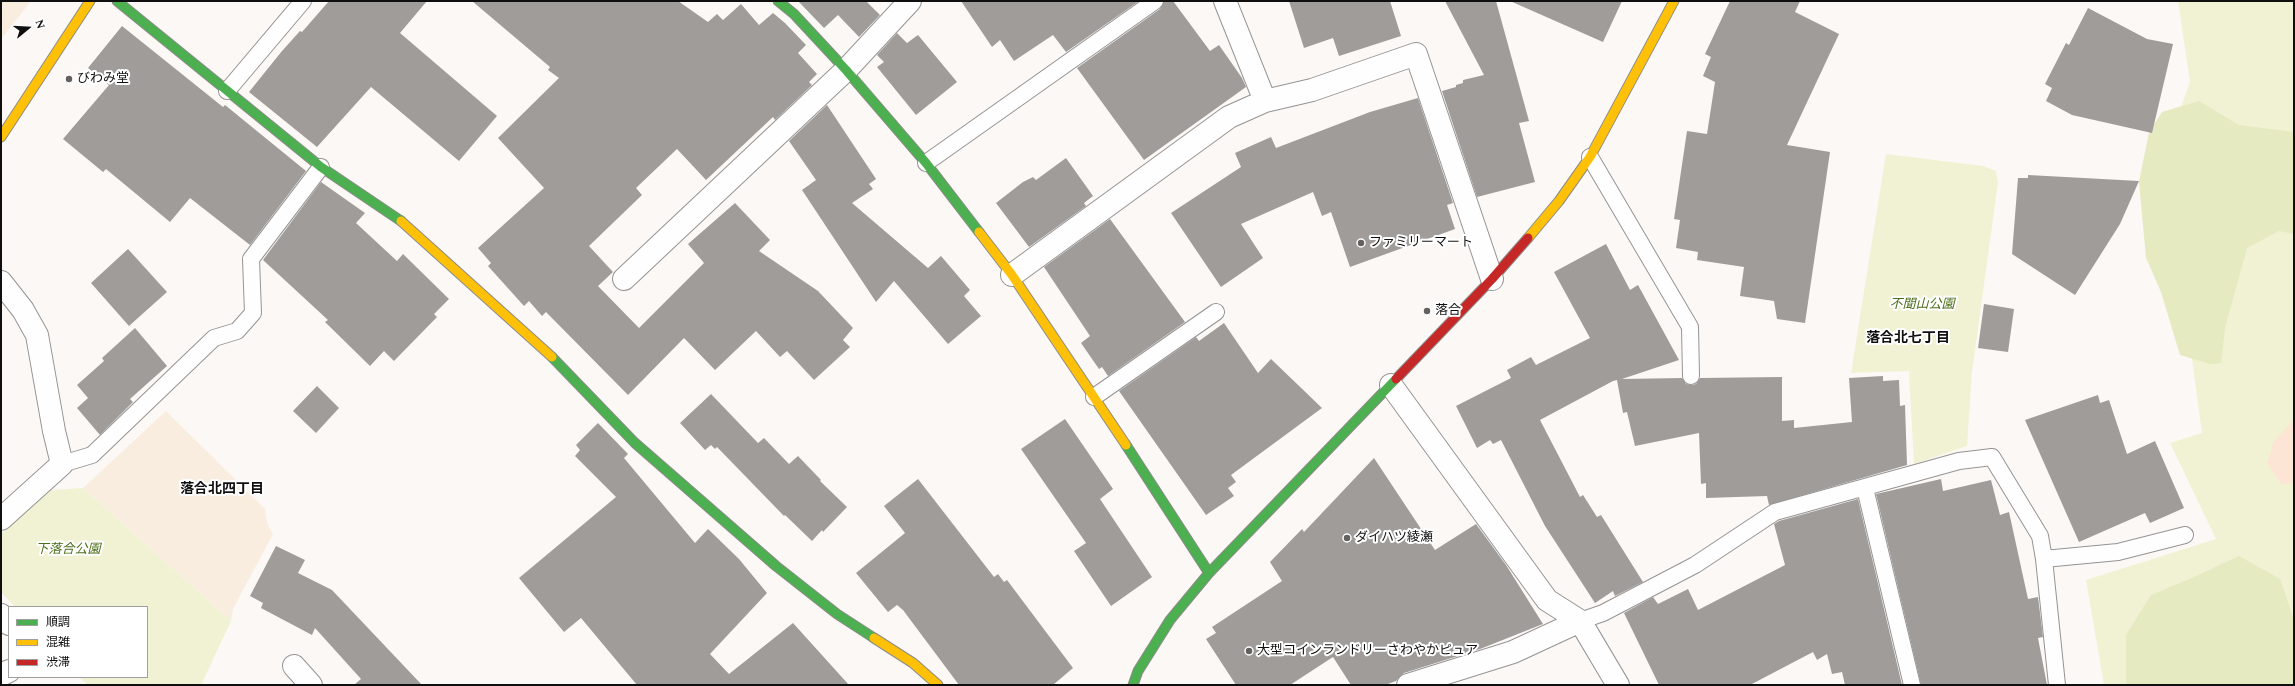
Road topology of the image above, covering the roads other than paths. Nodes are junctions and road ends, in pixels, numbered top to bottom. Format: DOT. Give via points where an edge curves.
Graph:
graph roads {
  1 [pos="90,1"];
  2 [pos="116,1"];
  3 [pos="303,1"];
  4 [pos="778,1"];
  5 [pos="910,1"];
  6 [pos="1155,1"];
  7 [pos="1225,1"];
  8 [pos="1674,1"];
  9 [pos="846,70"];
  10 [pos="226,91"];
  11 [pos="1265,101"];
  12 [pos="1,137"];
  13 [pos="1590,157"];
  14 [pos="926,163"];
  15 [pos="321,167"];
  16 [pos="1012,275"];
  17 [pos="624,279"];
  18 [pos="1492,279"];
  19 [pos="1,282"];
  20 [pos="1216,312"];
  21 [pos="1691,376"];
  22 [pos="1391,385"];
  23 [pos="1094,397"];
  24 [pos="62,464"];
  25 [pos="1865,488"];
  26 [pos="1,519"];
  27 [pos="2185,535"];
  28 [pos="2044,559"];
  29 [pos="1209,573"];
  30 [pos="1,615"];
  31 [pos="1580,621"];
  32 [pos="8,623"];
  33 [pos="294,666"];
  34 [pos="311,685"];
  35 [pos="938,685"];
  36 [pos="1133,685"];
  37 [pos="1408,685"];
  38 [pos="1618,685"];
  39 [pos="1912,685"];
  40 [pos="2057,685"];
  1 -- 12 [label="street"];
  2 -- 10 [label="street"];
  3 -- 10 [label="lane"];
  4 -- 9 [label="street" via="794,14"];
  5 -- 9 [label="street"];
  6 -- 14 [label="lane"];
  7 -- 11 [label="street"];
  8 -- 13 [label="street"];
  9 -- 14 [label="street"];
  9 -- 17 [label="street"];
  10 -- 15 [label="street"];
  11 -- 16 [label="street" via="1229,117"];
  11 -- 18 [label="street" via="1312,90 1416,54"];
  13 -- 18 [label="street" via="1559,201"];
  13 -- 21 [label="lane" via="1690,327"];
  14 -- 16 [label="street"];
  15 -- 24 [label="lane" via="251,259 253,313 236,331 214,338 92,455"];
  15 -- 35 [label="street" via="408,225 547,352 635,443 776,566 837,614 913,663"];
  16 -- 23 [label="street"];
  18 -- 22 [label="street"];
  19 -- 24 [label="street" via="23,310 37,335"];
  20 -- 23 [label="lane"];
  22 -- 29 [label="street"];
  22 -- 31 [label="street" via="1547,600"];
  23 -- 29 [label="street"];
  24 -- 26 [label="street"];
  25 -- 28 [label="lane" via="1959,461 1992,457 2040,536"];
  25 -- 31 [label="lane" via="1775,512 1695,565 1603,613"];
  25 -- 39 [label="lane"];
  27 -- 28 [label="lane" via="2118,552"];
  28 -- 40 [label="lane"];
  29 -- 36 [label="street" via="1170,620 1138,671"];
  30 -- 32 [label="street"];
  31 -- 37 [label="street" via="1513,652"];
  31 -- 38 [label="street"];
  33 -- 34 [label="street"];
}
